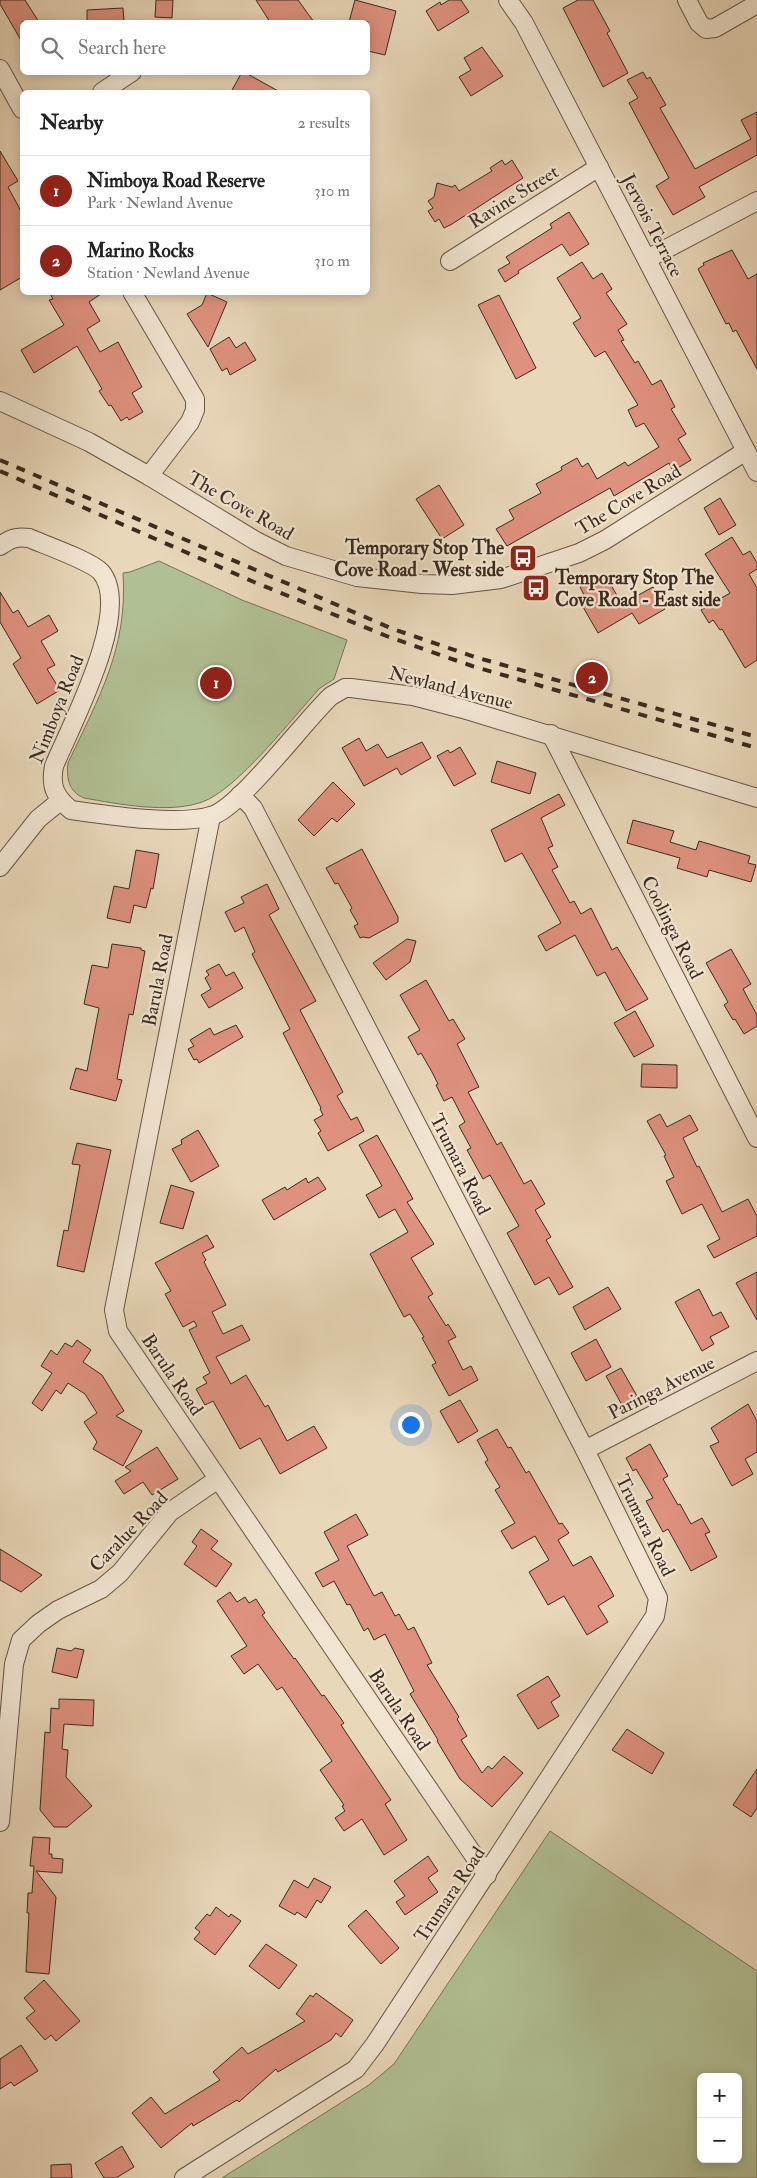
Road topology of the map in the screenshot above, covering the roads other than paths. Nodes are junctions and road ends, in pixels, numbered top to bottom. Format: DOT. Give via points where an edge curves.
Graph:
graph roads {
  1 [pos="508,0"];
  2 [pos="516,0"];
  3 [pos="687,0"];
  4 [pos="757,4"];
  5 [pos="524,23"];
  6 [pos="0,69"];
  7 [pos="128,75"];
  8 [pos="105,90"];
  9 [pos="20,105"];
  10 [pos="599,167"];
  11 [pos="757,201"];
  12 [pos="647,259"];
  13 [pos="450,260"];
  14 [pos="134,295"];
  15 [pos="0,401"];
  16 [pos="746,451"];
  17 [pos="757,472"];
  18 [pos="149,476"];
  19 [pos="0,546"];
  20 [pos="550,734"];
  21 [pos="240,795"];
  22 [pos="757,798"];
  23 [pos="60,801"];
  24 [pos="211,816"];
  25 [pos="0,867"];
  26 [pos="757,1138"];
  27 [pos="757,1361"];
  28 [pos="585,1450"];
  29 [pos="218,1479"];
  30 [pos="0,1822"];
  31 [pos="487,1874"];
  32 [pos="184,2178"];
  1 -- 5 [label="street, Jervois Terrace"];
  2 -- 5 [label="street"];
  3 -- 4 [label="street" via="699,23 706,29 715,28"];
  5 -- 10 [label="street, Jervois Terrace"];
  6 -- 9 [label="street"];
  7 -- 8 [label="street"];
  10 -- 12 [label="street, Jervois Terrace"];
  10 -- 13 [label="street, Ravine Street"];
  11 -- 12 [label="street"];
  12 -- 16 [label="street, Jervois Terrace"];
  14 -- 18 [label="street" via="195,399 190,422"];
  15 -- 18 [label="street, The Cove Road" via="89,442"];
  16 -- 17 [label="street, Jervois Terrace"];
  16 -- 18 [label="street, The Cove Road" via="579,553 501,579 452,584 398,583 357,577 286,556"];
  19 -- 23 [label="street, Nimboya Road" via="11,538 29,538 96,568 109,585 107,629 99,662 51,779"];
  20 -- 21 [label="street, Newland Avenue" via="413,696 344,688 325,701"];
  20 -- 22 [label="street, Newland Avenue"];
  20 -- 26 [label="street, Coolinga Road"];
  21 -- 24 [label="street, Newland Avenue"];
  21 -- 28 [label="street, Trumara Road" via="253,808"];
  23 -- 24 [label="street, Newland Avenue" via="71,810 90,813 176,821"];
  23 -- 25 [label="street" via="38,819"];
  24 -- 29 [label="street, Barula Road" via="114,1310 118,1331"];
  27 -- 28 [label="street, Paringa Avenue"];
  28 -- 31 [label="street, Trumara Road" via="658,1598 655,1616"];
  29 -- 30 [label="street, Caralue Road" via="170,1512 108,1584 58,1610 22,1640 14,1664"];
  29 -- 31 [label="street, Barula Road"];
  31 -- 32 [label="street, Trumara Road" via="356,2069"];
}
